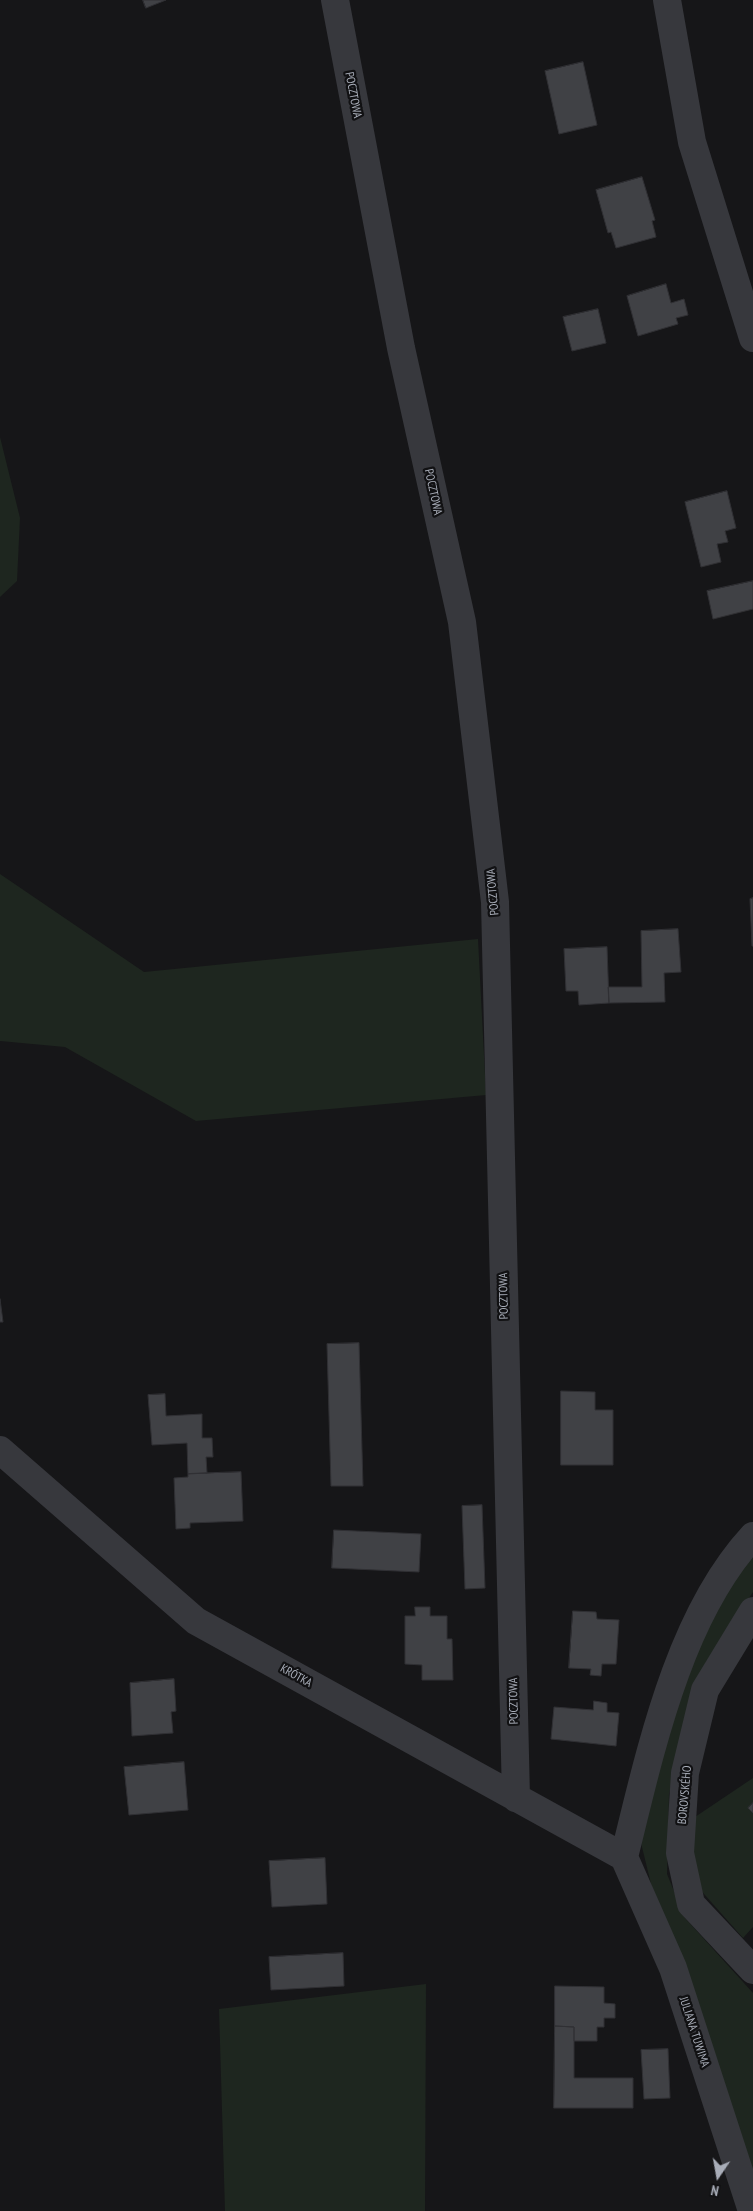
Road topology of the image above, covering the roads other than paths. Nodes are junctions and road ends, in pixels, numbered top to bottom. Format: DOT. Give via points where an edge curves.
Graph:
graph roads {
  1 [pos="335,0"];
  2 [pos="667,0"];
  3 [pos="753,338"];
  4 [pos="0,1450"];
  5 [pos="753,1536"];
  6 [pos="753,1610"];
  7 [pos="516,1798"];
  8 [pos="624,1857"];
  9 [pos="753,1970"];
  10 [pos="752,2211"];
  1 -- 7 [label="street, POCZTOWA" via="401,348 462,622 495,902"];
  2 -- 3 [label="street" via="692,142"];
  4 -- 7 [label="street, KRÓTKA" via="196,1621"];
  5 -- 8 [label="street" via="715,1588 686,1645 655,1733"];
  6 -- 9 [label="street, BOROVSKÉHO" via="705,1690 685,1773 680,1853 691,1904"];
  7 -- 8 [label="street, KRÓTKA"];
  8 -- 10 [label="street, JULIANA TUWIMA" via="674,1968"];
}
